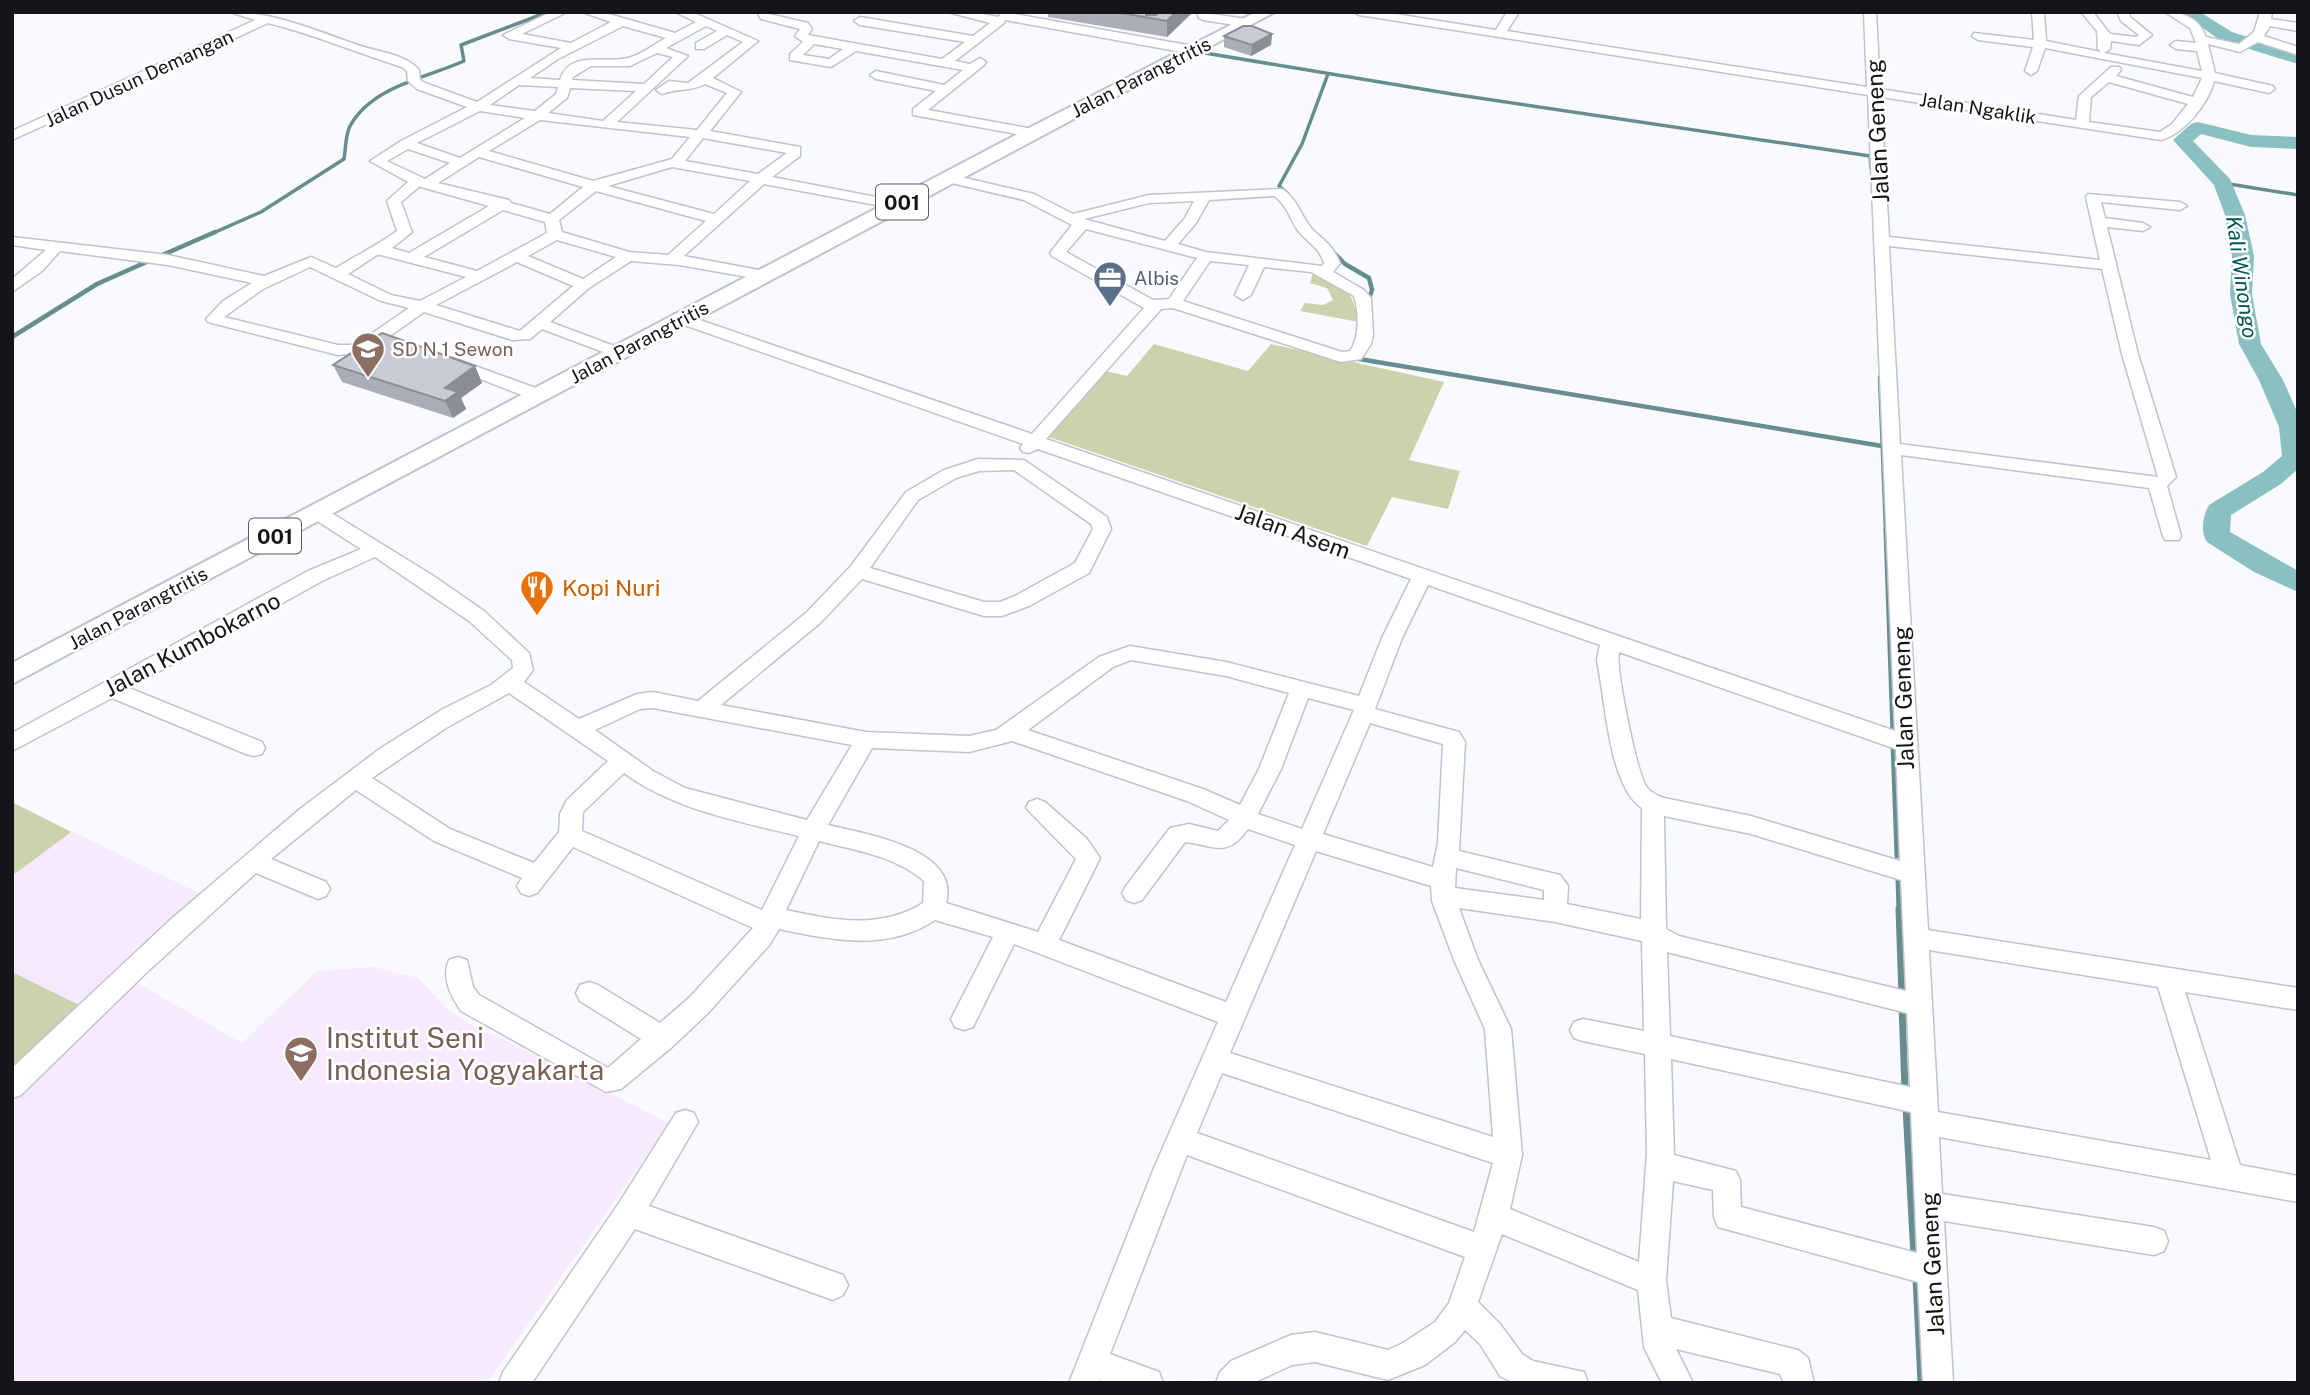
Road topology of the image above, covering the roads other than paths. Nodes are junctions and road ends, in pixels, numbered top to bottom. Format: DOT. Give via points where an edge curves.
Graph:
graph roads {
  1 [pos="236,12"];
  2 [pos="561,12"];
  3 [pos="588,12"];
  4 [pos="681,12"];
  5 [pos="764,12"];
  6 [pos="874,12"];
  7 [pos="905,12"];
  8 [pos="954,12"];
  9 [pos="1203,12"];
  10 [pos="1268,12"];
  11 [pos="1359,12"];
  12 [pos="1513,12"];
  13 [pos="1870,12"];
  14 [pos="2038,12"];
  15 [pos="2087,12"];
  16 [pos="2123,12"];
  17 [pos="2171,12"];
  18 [pos="997,14"];
  19 [pos="812,16"];
  20 [pos="1417,17"];
  21 [pos="2266,17"];
  22 [pos="265,20"];
  23 [pos="621,22"];
  24 [pos="860,22"];
  25 [pos="703,23"];
  26 [pos="1247,23"];
  27 [pos="798,24"];
  28 [pos="888,26"];
  29 [pos="2298,27"];
  30 [pos="726,31"];
  31 [pos="1499,34"];
  32 [pos="673,36"];
  33 [pos="1978,36"];
  34 [pos="2106,37"];
  35 [pos="811,40"];
  36 [pos="975,40"];
  37 [pos="825,42"];
  38 [pos="2252,42"];
  39 [pos="2040,44"];
  40 [pos="2176,44"];
  41 [pos="2203,44"];
  42 [pos="570,46"];
  43 [pos="700,46"];
  44 [pos="854,47"];
  45 [pos="654,48"];
  46 [pos="1194,50"];
  47 [pos="2298,51"];
  48 [pos="2104,54"];
  49 [pos="951,59"];
  50 [pos="2123,60"];
  51 [pos="2031,71"];
  52 [pos="876,75"];
  53 [pos="2209,76"];
  54 [pos="706,78"];
  55 [pos="2107,78"];
  56 [pos="518,81"];
  57 [pos="564,82"];
  58 [pos="645,88"];
  59 [pos="945,89"];
  60 [pos="2270,89"];
  61 [pos="662,90"];
  62 [pos="1873,92"];
  63 [pos="2196,102"];
  64 [pos="478,107"];
  65 [pos="537,116"];
  66 [pos="2083,124"];
  67 [pos="606,125"];
  68 [pos="1033,133"];
  69 [pos="700,134"];
  70 [pos="12,136"];
  71 [pos="406,145"];
  72 [pos="479,153"];
  73 [pos="462,163"];
  74 [pos="676,163"];
  75 [pos="948,178"];
  76 [pos="761,179"];
  77 [pos="422,183"];
  78 [pos="595,185"];
  79 [pos="1204,196"];
  80 [pos="504,203"];
  81 [pos="897,205"];
  82 [pos="2179,206"];
  83 [pos="717,219"];
  84 [pos="1076,220"];
  85 [pos="2099,222"];
  86 [pos="553,227"];
  87 [pos="2144,227"];
  88 [pos="12,241"];
  89 [pos="1883,241"];
  90 [pos="57,246"];
  91 [pos="1168,247"];
  92 [pos="382,250"];
  93 [pos="516,256"];
  94 [pos="628,256"];
  95 [pos="1206,256"];
  96 [pos="411,258"];
  97 [pos="672,259"];
  98 [pos="1259,261"];
  99 [pos="2108,265"];
  100 [pos="1326,272"];
  101 [pos="335,275"];
  102 [pos="765,275"];
  103 [pos="480,276"];
  104 [pos="268,282"];
  105 [pos="584,285"];
  106 [pos="12,287"];
  107 [pos="1243,295"];
  108 [pos="1174,303"];
  109 [pos="1152,305"];
  110 [pos="421,307"];
  111 [pos="682,319"];
  112 [pos="541,324"];
  113 [pos="381,338"];
  114 [pos="408,346"];
  115 [pos="618,353"];
  116 [pos="441,359"];
  117 [pos="538,395"];
  118 [pos="1035,440"];
  119 [pos="1892,448"];
  120 [pos="1018,464"];
  121 [pos="2157,483"];
  122 [pos="318,513"];
  123 [pos="2172,536"];
  124 [pos="374,550"];
  125 [pos="858,571"];
  126 [pos="1422,577"];
  127 [pos="1611,641"];
  128 [pos="12,675"];
  129 [pos="509,683"];
  130 [pos="1302,687"];
  131 [pos="109,688"];
  132 [pos="1364,709"];
  133 [pos="701,710"];
  134 [pos="576,729"];
  135 [pos="1010,732"];
  136 [pos="866,740"];
  137 [pos="12,743"];
  138 [pos="1905,743"];
  139 [pos="254,748"];
  140 [pos="621,762"];
  141 [pos="355,778"];
  142 [pos="1653,805"];
  143 [pos="1037,808"];
  144 [pos="1243,818"];
  145 [pos="812,832"];
  146 [pos="570,837"];
  147 [pos="1309,839"];
  148 [pos="252,861"];
  149 [pos="1912,874"];
  150 [pos="1444,878"];
  151 [pos="318,889"];
  152 [pos="1133,893"];
  153 [pos="932,909"];
  154 [pos="1555,912"];
  155 [pos="771,920"];
  156 [pos="1007,931"];
  157 [pos="1654,936"];
  158 [pos="1916,938"];
  159 [pos="1044,945"];
  160 [pos="458,968"];
  161 [pos="2168,978"];
  162 [pos="589,993"];
  163 [pos="2298,999"];
  164 [pos="1905,1002"];
  165 [pos="1233,1016"];
  166 [pos="964,1019"];
  167 [pos="1583,1030"];
  168 [pos="663,1039"];
  169 [pos="1656,1046"];
  170 [pos="1214,1059"];
  171 [pos="12,1086"];
  172 [pos="1914,1105"];
  173 [pos="685,1122"];
  174 [pos="1181,1140"];
  175 [pos="1508,1155"];
  176 [pos="1660,1165"];
  177 [pos="2230,1177"];
  178 [pos="2298,1189"];
  179 [pos="1928,1205"];
  180 [pos="629,1213"];
  181 [pos="1494,1216"];
  182 [pos="2154,1241"];
  183 [pos="1481,1249"];
  184 [pos="1932,1271"];
  185 [pos="1652,1281"];
  186 [pos="833,1285"];
  187 [pos="1462,1306"];
  188 [pos="1655,1329"];
  189 [pos="1088,1373"];
  190 [pos="1669,1377"];
  191 [pos="514,1383"];
  192 [pos="1148,1383"];
  193 [pos="1231,1383"];
  194 [pos="1573,1383"];
  195 [pos="1799,1383"];
  196 [pos="1938,1383"];
  1 -- 22 [label="street"];
  2 -- 42 [label="street" via="509,35"];
  3 -- 23 [label="street"];
  4 -- 25 [label="street"];
  5 -- 27 [label="street" via="765,17"];
  6 -- 24 [label="street"];
  7 -- 28 [label="street"];
  8 -- 36 [label="street" via="1000,21"];
  9 -- 26 [label="street" via="1203,16"];
  10 -- 26 [label="main road, Jalan Parangtritis / 001"];
  11 -- 20 [label="street, Jalan Ngaklik"];
  12 -- 31 [label="street"];
  13 -- 62 [label="street, Jalan Geneng"];
  14 -- 39 [label="street"];
  15 -- 34 [label="street"];
  16 -- 34 [label="street" via="2125,19 2146,35 2138,41"];
  17 -- 41 [label="street" via="2197,26"];
  18 -- 46 [label="street"];
  19 -- 27 [label="street"];
  20 -- 31 [label="street, Jalan Ngaklik"];
  21 -- 29 [label="street"];
  21 -- 38 [label="street"];
  22 -- 64 [label="street" via="310,30 406,64 417,84"];
  22 -- 70 [label="street, Jalan Dusun Demangan"];
  23 -- 32 [label="street"];
  23 -- 42 [label="street"];
  24 -- 28 [label="street"];
  24 -- 37 [label="street"];
  25 -- 30 [label="street"];
  25 -- 32 [label="street"];
  26 -- 46 [label="main road, Jalan Parangtritis / 001"];
  27 -- 35 [label="street" via="806,28 801,37"];
  28 -- 36 [label="street"];
  30 -- 43 [label="street"];
  30 -- 54 [label="street" via="752,41"];
  31 -- 62 [label="street, Jalan Ngaklik"];
  32 -- 45 [label="street"];
  33 -- 39 [label="street"];
  34 -- 48 [label="street"];
  35 -- 37 [label="street"];
  35 -- 44 [label="street" via="794,57 831,63"];
  36 -- 49 [label="street"];
  37 -- 44 [label="street"];
  38 -- 41 [label="street" via="2233,48"];
  38 -- 47 [label="street"];
  39 -- 48 [label="street"];
  39 -- 51 [label="street"];
  40 -- 41 [label="street"];
  41 -- 53 [label="street"];
  42 -- 56 [label="street"];
  44 -- 49 [label="street"];
  45 -- 57 [label="street" via="626,63 584,64"];
  45 -- 58 [label="street" via="682,56"];
  46 -- 68 [label="main road, Jalan Parangtritis / 001"];
  48 -- 50 [label="street"];
  49 -- 59 [label="street" via="979,60"];
  50 -- 53 [label="street"];
  50 -- 55 [label="street"];
  52 -- 59 [label="street"];
  53 -- 60 [label="street"];
  53 -- 63 [label="street" via="2207,90"];
  54 -- 61 [label="street" via="690,87 669,85"];
  54 -- 69 [label="street" via="735,92"];
  55 -- 63 [label="street"];
  55 -- 66 [label="street" via="2080,104"];
  56 -- 57 [label="street"];
  56 -- 64 [label="street"];
  57 -- 58 [label="street"];
  57 -- 65 [label="street" via="562,94"];
  58 -- 67 [label="street"];
  59 -- 68 [label="street" via="918,112"];
  62 -- 66 [label="street, Jalan Ngaklik"];
  62 -- 89 [label="street, Jalan Geneng"];
  63 -- 66 [label="street, Jalan Ngaklik" via="2167,135"];
  64 -- 65 [label="street"];
  64 -- 71 [label="street"];
  65 -- 67 [label="street"];
  65 -- 72 [label="street"];
  67 -- 69 [label="street"];
  68 -- 75 [label="main road, Jalan Parangtritis / 001"];
  69 -- 74 [label="street"];
  69 -- 76 [label="street" via="796,150"];
  71 -- 73 [label="street"];
  71 -- 77 [label="street" via="377,160"];
  72 -- 73 [label="street"];
  72 -- 78 [label="street"];
  73 -- 77 [label="street"];
  74 -- 76 [label="street"];
  74 -- 78 [label="street"];
  75 -- 81 [label="main road, Jalan Parangtritis / 001"];
  75 -- 84 [label="street" via="1029,197"];
  76 -- 81 [label="street"];
  76 -- 83 [label="street"];
  77 -- 80 [label="street"];
  77 -- 92 [label="street" via="394,201 405,232"];
  78 -- 83 [label="street"];
  78 -- 86 [label="street"];
  79 -- 84 [label="street" via="1134,201"];
  79 -- 91 [label="street" via="1186,228"];
  79 -- 100 [label="street" via="1284,195 1306,230 1331,256"];
  80 -- 86 [label="street"];
  80 -- 96 [label="street"];
  81 -- 102 [label="main road, Jalan Parangtritis / 001"];
  82 -- 85 [label="street" via="2092,197"];
  83 -- 97 [label="street"];
  84 -- 91 [label="street"];
  84 -- 109 [label="street" via="1079,228 1057,253"];
  85 -- 87 [label="street"];
  85 -- 99 [label="street"];
  86 -- 93 [label="street"];
  86 -- 94 [label="street"];
  88 -- 90 [label="street"];
  89 -- 99 [label="street"];
  89 -- 119 [label="street, Jalan Geneng"];
  90 -- 104 [label="street" via="168,260"];
  90 -- 106 [label="street"];
  91 -- 95 [label="street"];
  92 -- 96 [label="street"];
  92 -- 101 [label="street"];
  93 -- 103 [label="street"];
  93 -- 105 [label="street"];
  94 -- 97 [label="street"];
  94 -- 105 [label="street"];
  95 -- 98 [label="street"];
  95 -- 108 [label="street"];
  96 -- 103 [label="street"];
  97 -- 102 [label="street"];
  98 -- 100 [label="street"];
  98 -- 107 [label="street"];
  99 -- 121 [label="street" via="2167,477"];
  100 -- 108 [label="street" via="1363,299 1365,335 1355,356 1328,353"];
  101 -- 104 [label="street" via="307,262"];
  101 -- 110 [label="street" via="386,298"];
  102 -- 111 [label="main road, Jalan Parangtritis / 001"];
  103 -- 110 [label="street"];
  104 -- 113 [label="street" via="222,308 215,319 338,350 360,348"];
  105 -- 112 [label="street"];
  108 -- 109 [label="street"];
  109 -- 118 [label="street" via="1154,309"];
  110 -- 112 [label="street" via="512,335 524,336"];
  110 -- 113 [label="street" via="384,331"];
  111 -- 115 [label="main road, Jalan Parangtritis / 001"];
  111 -- 118 [label="street, Jalan Asem"];
  112 -- 115 [label="street"];
  113 -- 114 [label="street"];
  115 -- 117 [label="main road, Jalan Parangtritis / 001"];
  116 -- 117 [label="street"];
  117 -- 122 [label="main road, Jalan Parangtritis / 001"];
  118 -- 120 [label="street"];
  118 -- 126 [label="street, Jalan Asem"];
  119 -- 121 [label="street"];
  119 -- 138 [label="street, Jalan Geneng"];
  120 -- 125 [label="street" via="964,468 920,489 903,505"];
  120 -- 125 [label="street" via="1100,521 1096,545 1075,573 997,610"];
  121 -- 123 [label="street"];
  122 -- 124 [label="street"];
  122 -- 128 [label="main road, Jalan Parangtritis / 001"];
  124 -- 129 [label="street" via="426,581 512,647 524,667"];
  124 -- 131 [label="street, Jalan Kumbokarno" via="314,576"];
  125 -- 133 [label="street" via="813,618"];
  126 -- 127 [label="street, Jalan Asem"];
  126 -- 132 [label="street"];
  127 -- 138 [label="street, Jalan Asem"];
  127 -- 142 [label="street" via="1607,664 1633,781"];
  129 -- 134 [label="street"];
  129 -- 141 [label="street" via="429,728"];
  130 -- 132 [label="street"];
  130 -- 135 [label="street" via="1195,662 1130,653 1106,662"];
  130 -- 144 [label="street"];
  131 -- 137 [label="street, Jalan Kumbokarno"];
  131 -- 139 [label="street"];
  132 -- 147 [label="street"];
  132 -- 150 [label="street" via="1453,739"];
  133 -- 134 [label="street" via="646,700"];
  133 -- 136 [label="street"];
  134 -- 140 [label="street"];
  135 -- 136 [label="street" via="970,744"];
  135 -- 144 [label="street" via="1195,795"];
  136 -- 145 [label="street"];
  138 -- 149 [label="street, Jalan Geneng"];
  140 -- 145 [label="street" via="689,799"];
  140 -- 146 [label="street" via="575,806"];
  141 -- 146 [label="street" via="442,835 534,880"];
  141 -- 148 [label="street"];
  142 -- 149 [label="street" via="1768,830"];
  142 -- 157 [label="street"];
  143 -- 159 [label="street" via="1088,858"];
  144 -- 147 [label="street"];
  144 -- 152 [label="street" via="1223,841 1178,834"];
  145 -- 153 [label="street" via="893,853 923,866 936,884"];
  145 -- 155 [label="street"];
  146 -- 155 [label="street"];
  147 -- 150 [label="street"];
  147 -- 165 [label="street"];
  148 -- 151 [label="street"];
  148 -- 171 [label="street"];
  149 -- 158 [label="street, Jalan Geneng"];
  150 -- 154 [label="street"];
  150 -- 154 [label="street" via="1552,882 1556,886"];
  150 -- 175 [label="street" via="1466,960 1498,1029"];
  153 -- 155 [label="street" via="913,923 886,931"];
  153 -- 156 [label="street"];
  154 -- 157 [label="street"];
  155 -- 168 [label="street" via="750,951"];
  156 -- 159 [label="street"];
  156 -- 166 [label="street"];
  157 -- 164 [label="street"];
  157 -- 169 [label="street"];
  158 -- 161 [label="street"];
  158 -- 164 [label="street, Jalan Geneng"];
  159 -- 165 [label="street"];
  160 -- 168 [label="street" via="461,990 470,1003 606,1080 616,1079"];
  161 -- 163 [label="street"];
  161 -- 177 [label="street"];
  162 -- 168 [label="street"];
  164 -- 172 [label="street, Jalan Geneng"];
  165 -- 170 [label="street"];
  167 -- 169 [label="street"];
  169 -- 172 [label="street"];
  169 -- 176 [label="street"];
  170 -- 174 [label="street"];
  170 -- 175 [label="street"];
  172 -- 177 [label="street"];
  172 -- 179 [label="street, Jalan Geneng"];
  173 -- 180 [label="street"];
  174 -- 183 [label="street"];
  174 -- 189 [label="street"];
  175 -- 181 [label="street"];
  176 -- 184 [label="street" via="1725,1174 1728,1217"];
  176 -- 185 [label="street"];
  177 -- 178 [label="street"];
  179 -- 182 [label="street"];
  179 -- 184 [label="street, Jalan Geneng"];
  180 -- 186 [label="street"];
  180 -- 191 [label="street"];
  181 -- 183 [label="street"];
  181 -- 185 [label="street"];
  183 -- 187 [label="street"];
  184 -- 196 [label="street, Jalan Geneng"];
  185 -- 188 [label="street"];
  187 -- 193 [label="street" via="1445,1332 1396,1363 1315,1347 1291,1350 1242,1372"];
  187 -- 194 [label="street" via="1490,1334 1511,1365 1530,1375"];
  188 -- 190 [label="street"];
  188 -- 195 [label="street" via="1787,1361 1797,1369"];
  189 -- 192 [label="street"];
}
